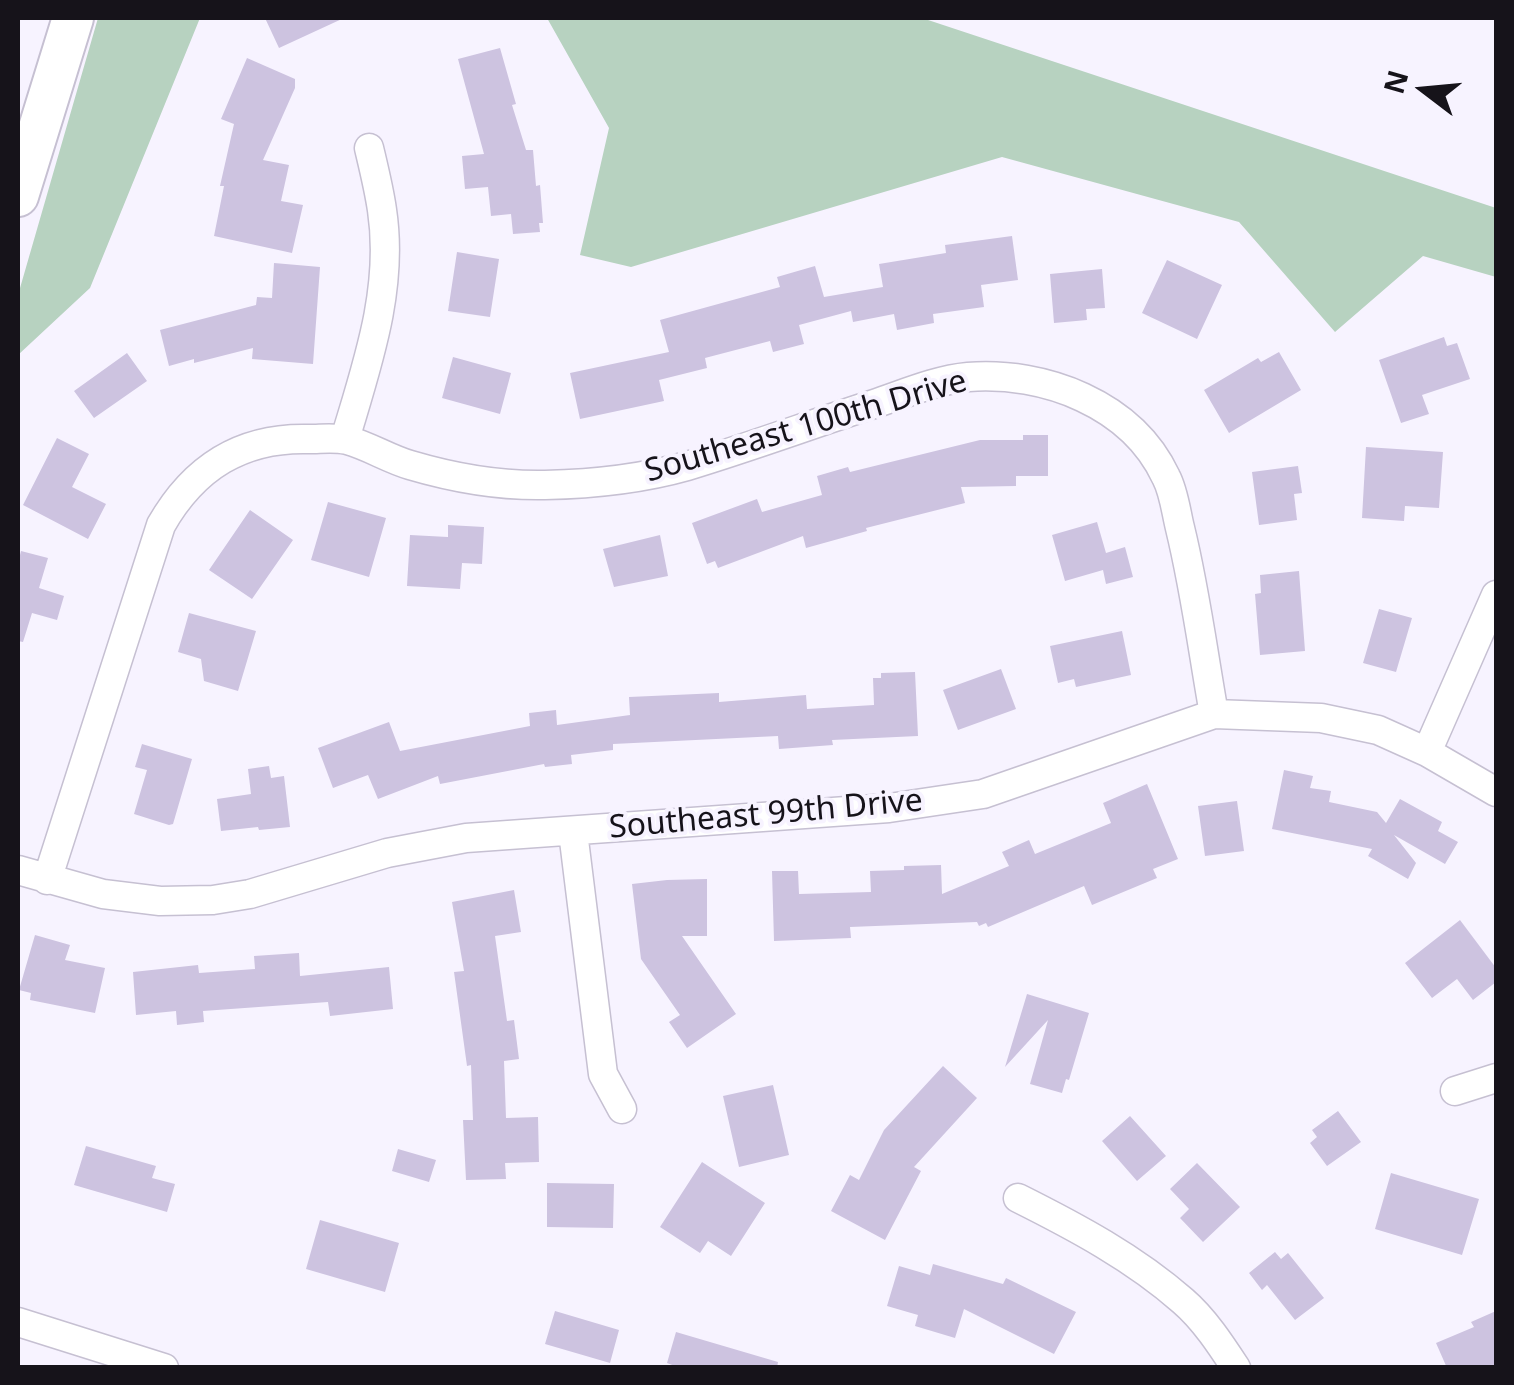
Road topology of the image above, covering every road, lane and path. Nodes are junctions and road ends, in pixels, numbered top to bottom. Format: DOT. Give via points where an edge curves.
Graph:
graph roads {
  1 [pos="73,18"];
  2 [pos="369,148"];
  3 [pos="18,196"];
  4 [pos="345,439"];
  5 [pos="1496,595"];
  6 [pos="1214,714"];
  7 [pos="1428,752"];
  8 [pos="1496,792"];
  9 [pos="574,832"];
  10 [pos="18,870"];
  11 [pos="47,880"];
  12 [pos="1496,1078"];
  13 [pos="1455,1090"];
  14 [pos="622,1109"];
  15 [pos="1018,1198"];
  16 [pos="18,1322"];
  17 [pos="164,1368"];
  18 [pos="1236,1368"];
  1 -- 3 [label="main road"];
  2 -- 4 [label="street" via="383,211 382,294"];
  4 -- 6 [label="street, Southeast 100th Drive" via="408,465 474,481 599,482 684,466 942,381 989,377 1058,387 1125,424 1168,478"];
  4 -- 11 [label="street, Southeast 100th Drive" via="252,445 208,468 173,504 153,544"];
  5 -- 7 [label="street"];
  6 -- 7 [label="street, Southeast 99th Drive" via="1322,718 1378,730"];
  6 -- 9 [label="street, Southeast 99th Drive" via="983,794 889,808"];
  7 -- 8 [label="street, Southeast 99th Drive"];
  9 -- 11 [label="street, Southeast 99th Drive" via="466,838 213,900 160,901"];
  9 -- 14 [label="street" via="602,1074"];
  10 -- 11 [label="street, Southeast 99th Drive"];
  12 -- 13 [label="street"];
  15 -- 18 [label="street" via="1125,1257 1185,1302"];
  16 -- 17 [label="street"];
}
